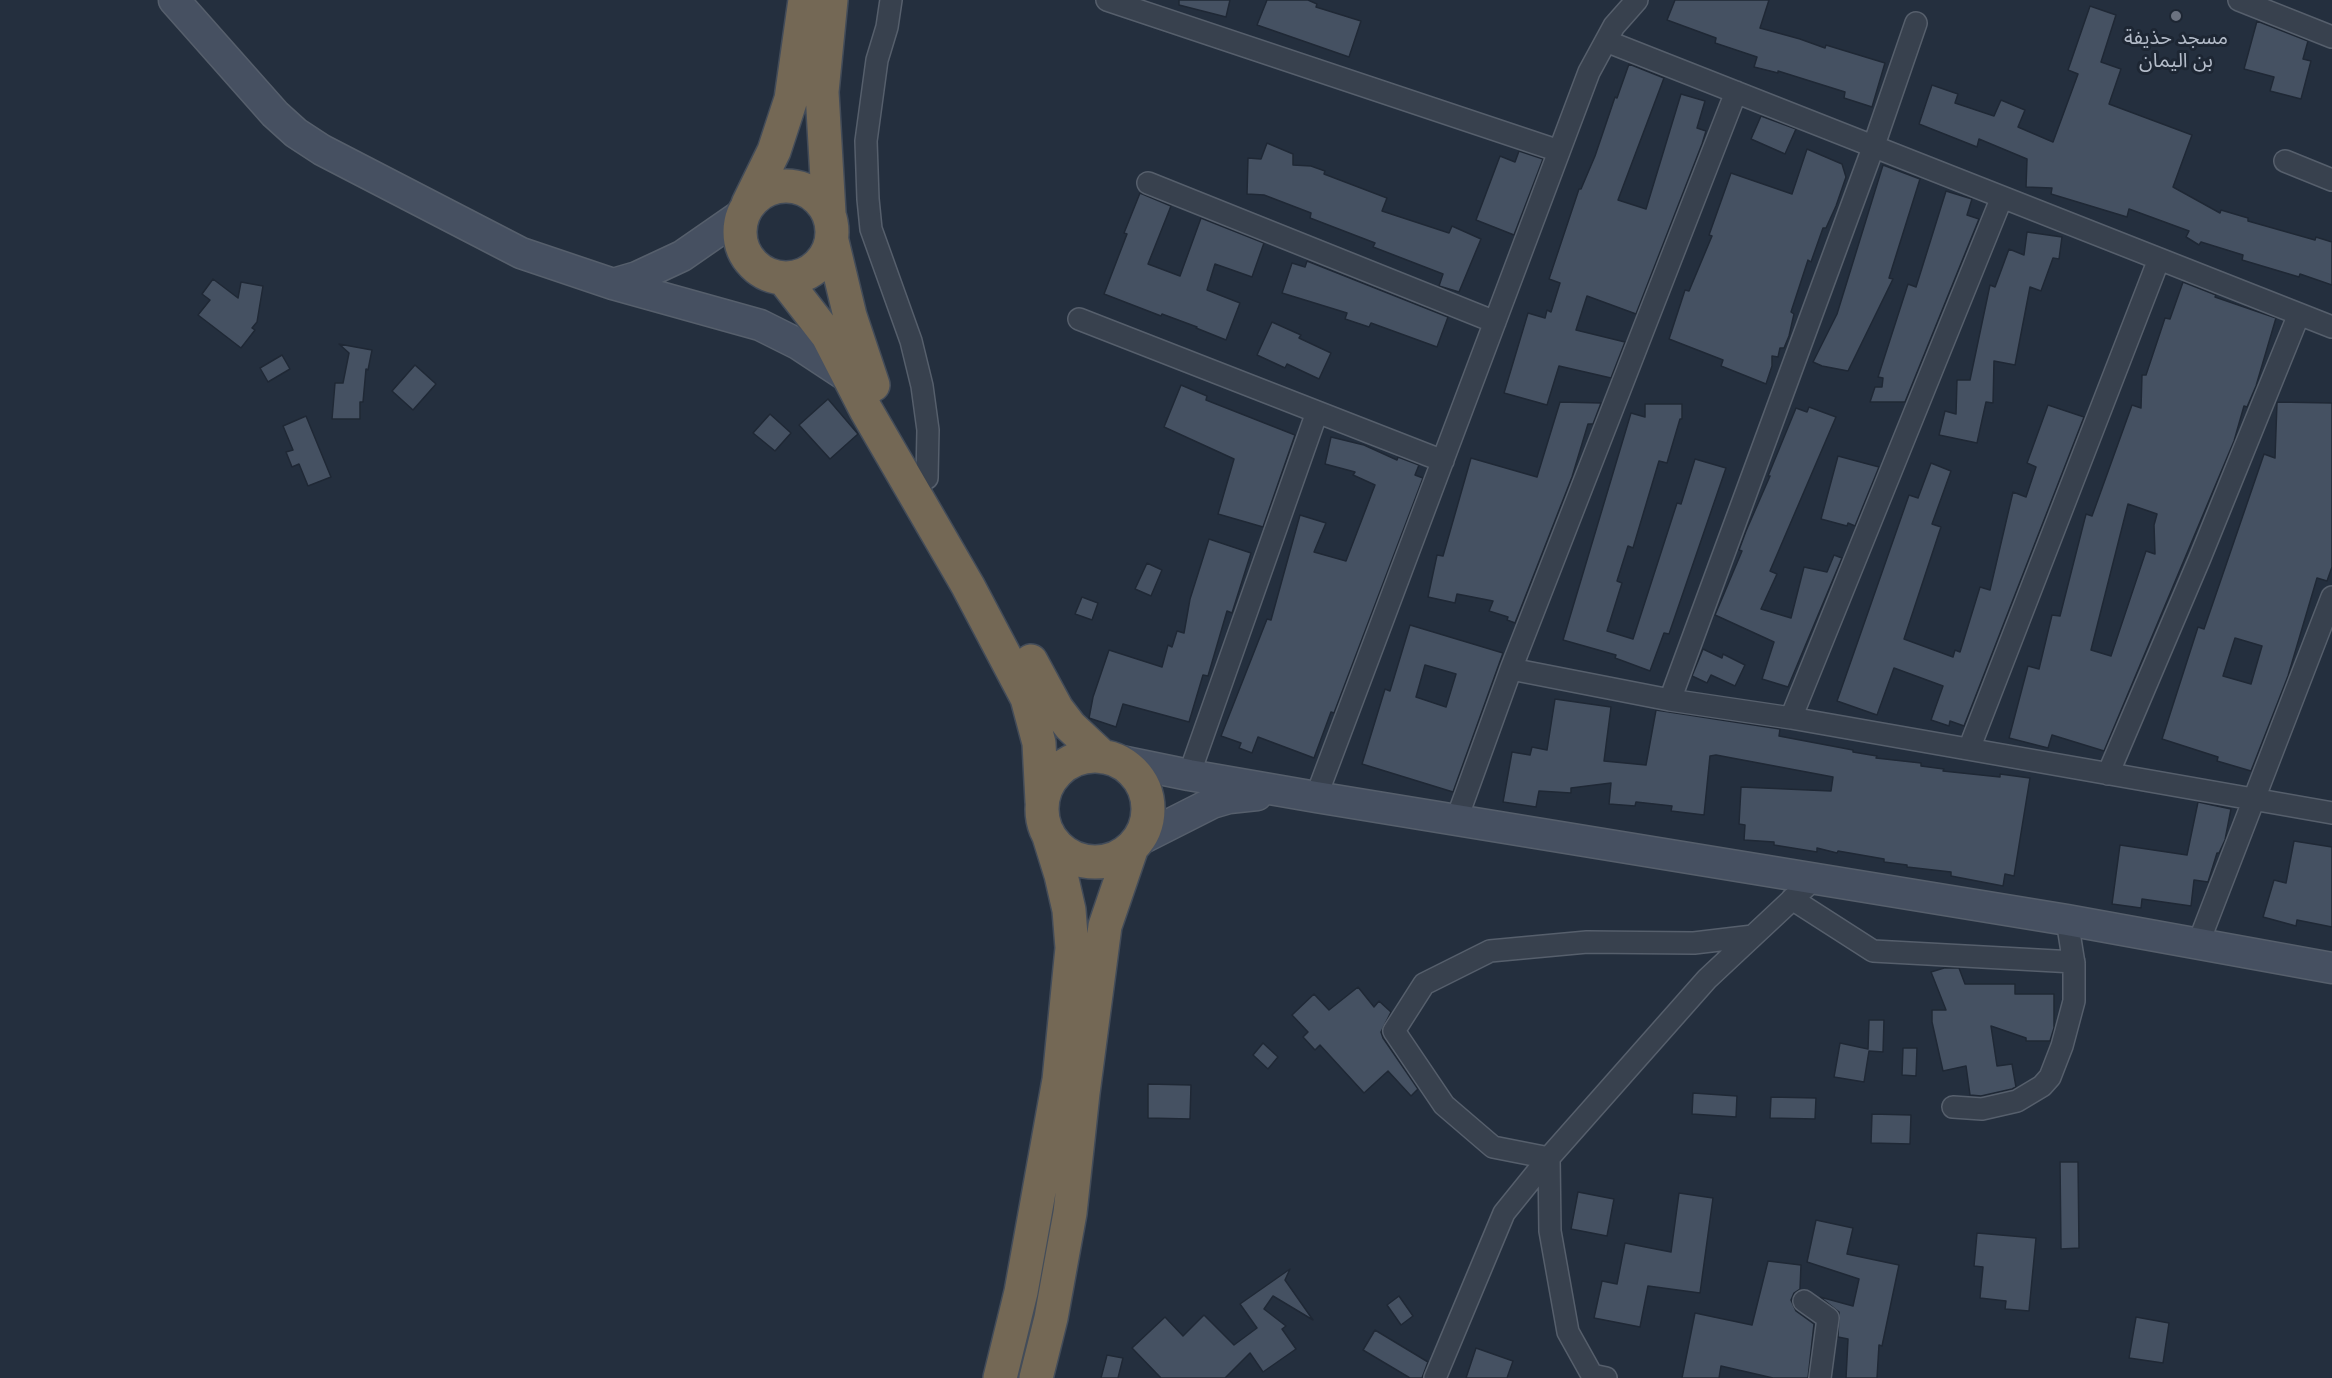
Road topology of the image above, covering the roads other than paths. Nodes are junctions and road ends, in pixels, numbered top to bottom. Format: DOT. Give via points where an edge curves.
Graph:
graph roads {
  1 [pos="174,0"];
  2 [pos="805,0"];
  3 [pos="831,0"];
  4 [pos="891,0"];
  5 [pos="1107,0"];
  6 [pos="1637,0"];
  7 [pos="2252,2"];
  8 [pos="1916,23"];
  9 [pos="2332,37"];
  10 [pos="1606,41"];
  11 [pos="1736,92"];
  12 [pos="1874,145"];
  13 [pos="1559,151"];
  14 [pos="2285,161"];
  15 [pos="2332,180"];
  16 [pos="1148,183"];
  17 [pos="2002,197"];
  18 [pos="745,209"];
  19 [pos="830,227"];
  20 [pos="2159,259"];
  21 [pos="783,278"];
  22 [pos="613,284"];
  23 [pos="2299,314"];
  24 [pos="1080,319"];
  25 [pos="1495,322"];
  26 [pos="2332,327"];
  27 [pos="851,379"];
  28 [pos="1317,412"];
  29 [pos="1443,461"];
  30 [pos="927,478"];
  31 [pos="2332,597"];
  32 [pos="1511,669"];
  33 [pos="1670,700"];
  34 [pos="1791,718"];
  35 [pos="1969,749"];
  36 [pos="1107,758"];
  37 [pos="2108,774"];
  38 [pos="1189,775"];
  39 [pos="1303,795"];
  40 [pos="2254,799"];
  41 [pos="1042,801"];
  42 [pos="2332,813"];
  43 [pos="1456,821"];
  44 [pos="1048,833"];
  45 [pos="1134,844"];
  46 [pos="1814,879"];
  47 [pos="1792,900"];
  48 [pos="2067,920"];
  49 [pos="1753,936"];
  50 [pos="2198,944"];
  51 [pos="2074,962"];
  52 [pos="2332,968"];
  53 [pos="1953,1107"];
  54 [pos="1549,1158"];
  55 [pos="1804,1301"];
  56 [pos="1000,1378"];
  57 [pos="1036,1378"];
  58 [pos="1435,1378"];
  59 [pos="1606,1378"];
  60 [pos="1820,1378"];
  1 -- 22 [label="street" via="296,134 497,242"];
  2 -- 18 [label="highway" via="791,99 774,151"];
  3 -- 19 [label="highway" via="822,92"];
  4 -- 30 [label="street" via="877,60 866,141 868,199 871,229 911,341 922,386 928,430"];
  5 -- 13 [label="street"];
  6 -- 10 [label="street"];
  7 -- 9 [label="street"];
  8 -- 12 [label="street"];
  10 -- 11 [label="street"];
  10 -- 13 [label="street" via="1589,72"];
  11 -- 12 [label="street"];
  11 -- 32 [label="street"];
  12 -- 17 [label="street"];
  12 -- 33 [label="street"];
  13 -- 25 [label="street"];
  14 -- 15 [label="street"];
  16 -- 25 [label="street"];
  17 -- 20 [label="street"];
  17 -- 34 [label="street"];
  18 -- 19 [label="highway" via="769,188 797,187 821,201"];
  18 -- 21 [label="highway" via="740,227 746,255 768,275"];
  18 -- 22 [label="street" via="682,256"];
  19 -- 21 [label="highway" via="827,254 819,264 808,273"];
  19 -- 30 [label="highway" via="850,316 869,376 894,428"];
  20 -- 23 [label="street"];
  20 -- 35 [label="street"];
  21 -- 27 [label="highway" via="828,336"];
  22 -- 27 [label="street" via="760,325 798,344"];
  23 -- 26 [label="street"];
  23 -- 37 [label="street"];
  24 -- 28 [label="street"];
  25 -- 29 [label="street"];
  27 -- 41 [label="highway" via="1027,698 1039,743"];
  28 -- 29 [label="street"];
  28 -- 38 [label="street"];
  29 -- 39 [label="street"];
  30 -- 36 [label="highway" via="990,578 1057,708 1070,726"];
  31 -- 40 [label="street"];
  32 -- 33 [label="street"];
  32 -- 43 [label="street"];
  33 -- 34 [label="street"];
  34 -- 35 [label="street"];
  35 -- 37 [label="street"];
  36 -- 38 [label="street"];
  36 -- 41 [label="highway" via="1089,756 1064,767 1053,776"];
  36 -- 45 [label="highway" via="1126,766 1146,793 1145,826"];
  37 -- 40 [label="street"];
  38 -- 39 [label="street"];
  39 -- 43 [label="street"];
  39 -- 45 [label="street" via="1246,795 1212,803"];
  40 -- 42 [label="street"];
  40 -- 50 [label="street"];
  41 -- 44 [label="highway"];
  43 -- 46 [label="street"];
  44 -- 45 [label="highway" via="1058,847 1086,861 1119,856"];
  44 -- 56 [label="highway" via="1069,910 1072,948 1059,1080 1021,1292"];
  45 -- 57 [label="highway" via="1105,926 1071,1214"];
  46 -- 47 [label="street"];
  46 -- 48 [label="street"];
  47 -- 49 [label="street"];
  47 -- 51 [label="street" via="1873,951"];
  48 -- 50 [label="street"];
  48 -- 51 [label="street"];
  49 -- 54 [label="street" via="1707,979"];
  49 -- 54 [label="street" via="1694,943 1587,942 1490,951 1424,984 1394,1031 1444,1105 1493,1147"];
  50 -- 52 [label="street"];
  51 -- 53 [label="street" via="2074,1001 2050,1077 2017,1101 1982,1109"];
  54 -- 58 [label="street" via="1504,1214"];
  54 -- 59 [label="street" via="1550,1231 1568,1332 1592,1375"];
  55 -- 60 [label="street" via="1828,1318"];
}
